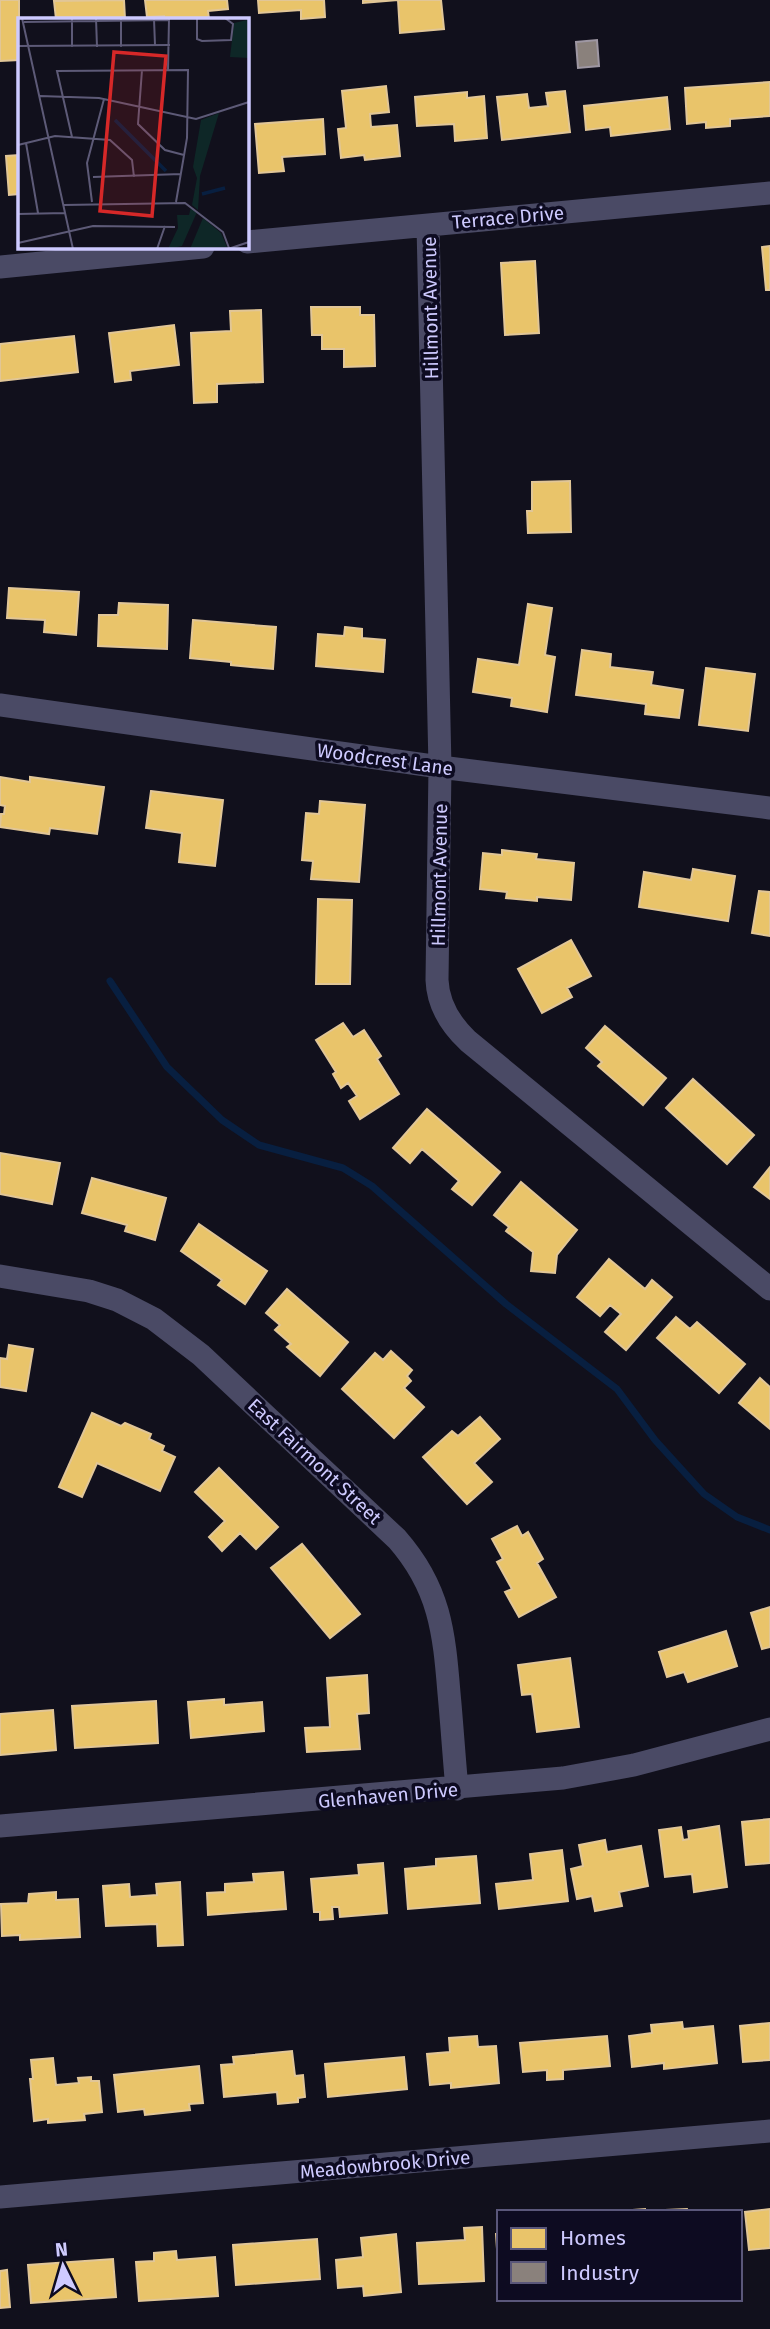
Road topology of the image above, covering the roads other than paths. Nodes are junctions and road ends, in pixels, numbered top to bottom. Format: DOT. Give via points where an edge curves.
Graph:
graph roads {
  1 [pos="770,193"];
  2 [pos="428,225"];
  3 [pos="248,242"];
  4 [pos="192,248"];
  5 [pos="0,267"];
  6 [pos="0,705"];
  7 [pos="440,767"];
  8 [pos="770,808"];
  9 [pos="0,1276"];
  10 [pos="770,1289"];
  11 [pos="770,1729"];
  12 [pos="457,1789"];
  13 [pos="0,1826"];
  14 [pos="770,2131"];
  15 [pos="0,2197"];
  1 -- 2 [label="street, Terrace Drive"];
  2 -- 3 [label="street, Terrace Drive"];
  2 -- 7 [label="street, Hillmont Avenue"];
  4 -- 5 [label="street"];
  6 -- 7 [label="street, Woodcrest Lane"];
  7 -- 8 [label="street, Woodcrest Lane"];
  7 -- 10 [label="street, Hillmont Avenue" via="437,980 447,1018 474,1046"];
  9 -- 12 [label="street, East Fairmont Street" via="89,1291 154,1319 201,1355 397,1539 427,1581 443,1629"];
  11 -- 12 [label="street, Glenhaven Drive" via="586,1775"];
  12 -- 13 [label="street, Glenhaven Drive"];
  14 -- 15 [label="street, Meadowbrook Drive"];
}
